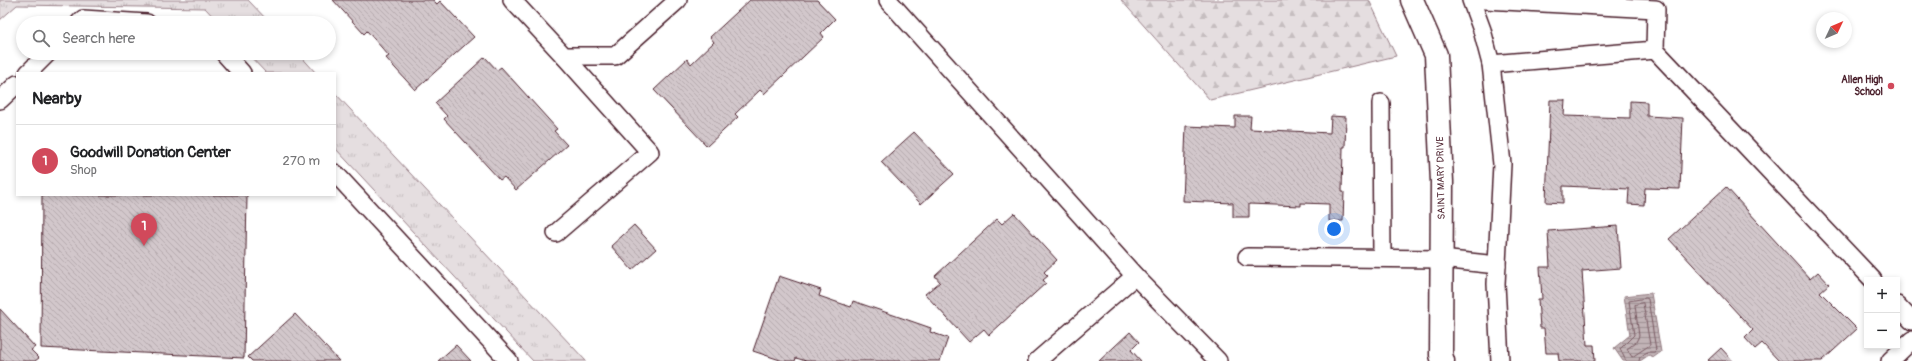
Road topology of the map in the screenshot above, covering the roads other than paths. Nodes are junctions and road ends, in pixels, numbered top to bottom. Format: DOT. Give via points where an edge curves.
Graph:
graph roads {
  1 [pos="512,0"];
  2 [pos="678,0"];
  3 [pos="888,0"];
  4 [pos="1412,0"];
  5 [pos="1471,0"];
  6 [pos="1485,0"];
  7 [pos="1655,50"];
  8 [pos="564,56"];
  9 [pos="41,60"];
  10 [pos="230,60"];
  11 [pos="1491,64"];
  12 [pos="29,72"];
  13 [pos="241,72"];
  14 [pos="16,85"];
  15 [pos="0,100"];
  16 [pos="1381,104"];
  17 [pos="336,174"];
  18 [pos="556,233"];
  19 [pos="1247,257"];
  20 [pos="1382,258"];
  21 [pos="1441,258"];
  22 [pos="1497,265"];
  23 [pos="1134,276"];
  24 [pos="1870,277"];
  25 [pos="1900,308"];
  26 [pos="1912,321"];
  27 [pos="1912,340"];
  28 [pos="509,361"];
  29 [pos="1037,361"];
  30 [pos="1218,361"];
  31 [pos="1443,361"];
  32 [pos="1500,361"];
  33 [pos="1890,361"];
  1 -- 8 [label="lane"];
  2 -- 8 [label="lane" via="615,56"];
  3 -- 23 [label="lane"];
  4 -- 21 [label="street, SAINT MARY DRIVE" via="1436,55 1442,182"];
  5 -- 11 [label="lane"];
  6 -- 7 [label="lane" via="1656,9"];
  7 -- 11 [label="lane"];
  7 -- 24 [label="lane"];
  8 -- 18 [label="lane" via="650,152"];
  9 -- 12 [label="lane"];
  10 -- 13 [label="lane"];
  11 -- 22 [label="lane" via="1502,164"];
  14 -- 15 [label="lane"];
  16 -- 20 [label="lane"];
  17 -- 28 [label="lane"];
  19 -- 20 [label="lane"];
  20 -- 21 [label="lane"];
  21 -- 22 [label="lane"];
  21 -- 31 [label="street, SAINT MARY DRIVE"];
  22 -- 32 [label="lane"];
  23 -- 29 [label="lane"];
  23 -- 30 [label="lane"];
  25 -- 26 [label="lane"];
  27 -- 33 [label="lane"];
}
